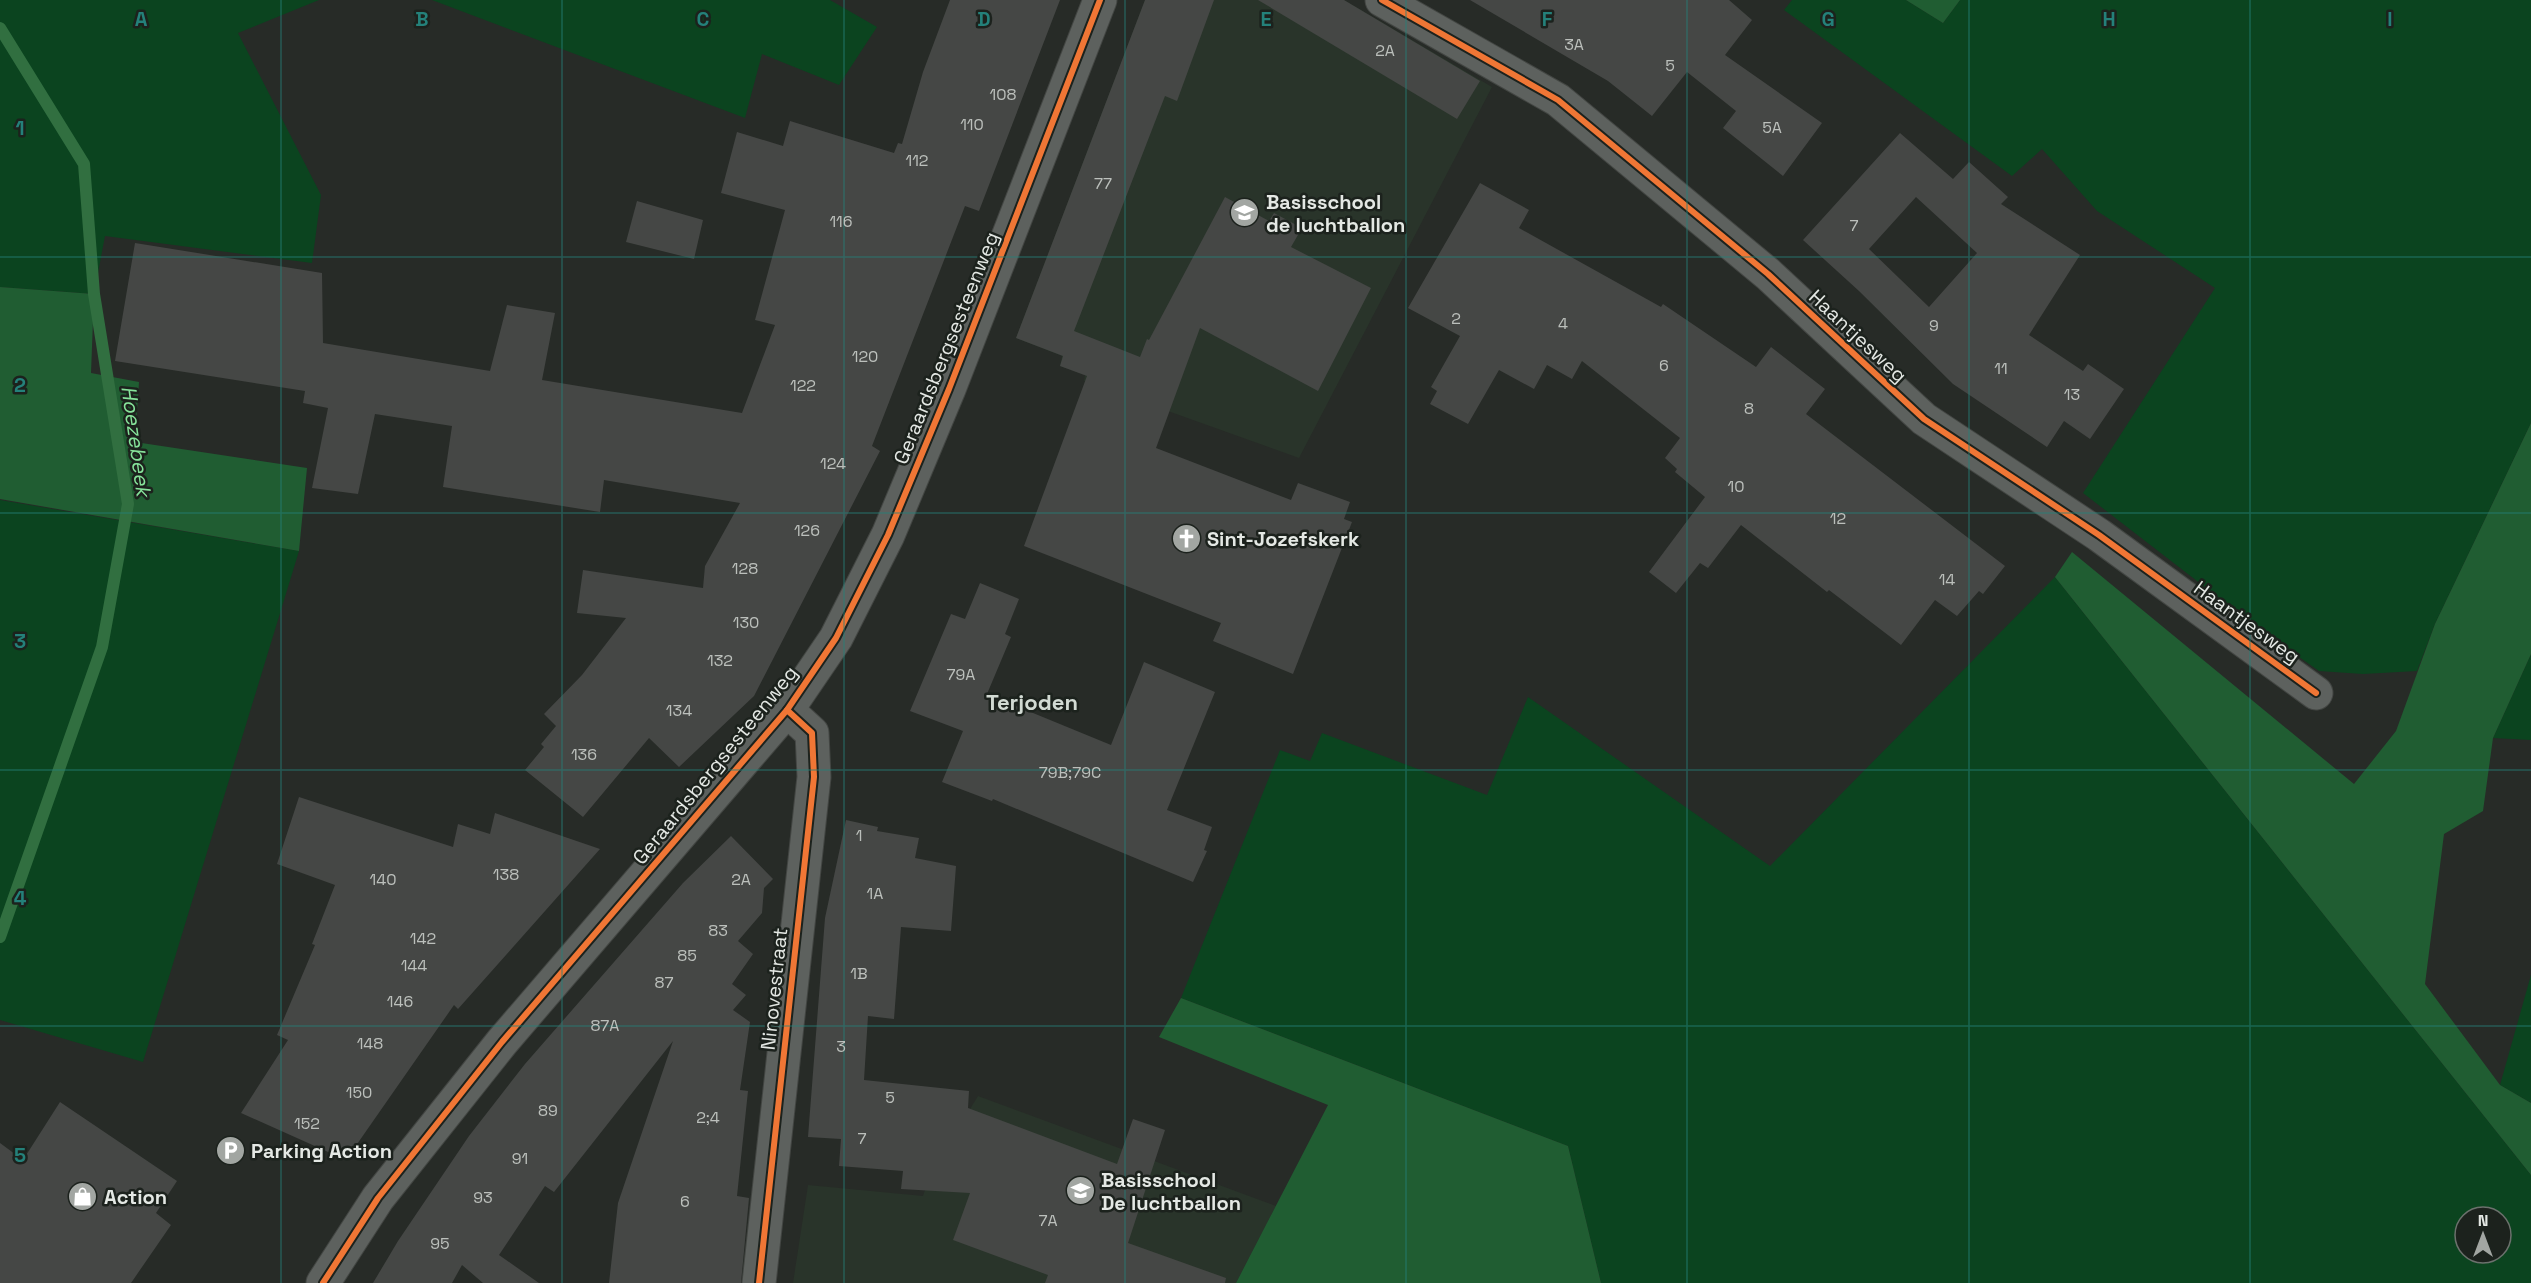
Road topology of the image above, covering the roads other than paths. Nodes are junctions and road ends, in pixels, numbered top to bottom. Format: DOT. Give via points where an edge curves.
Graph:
graph roads {
  1 [pos="1100,0"];
  2 [pos="1382,0"];
  3 [pos="2316,693"];
  4 [pos="787,710"];
  5 [pos="323,1283"];
  6 [pos="759,1283"];
  1 -- 4 [label="street, Geraardsbergsesteenweg" via="888,535 836,638"];
  2 -- 3 [label="street, Haantjesweg" via="1558,100 1768,274 1924,419 2099,535"];
  4 -- 5 [label="street, Geraardsbergsesteenweg" via="502,1042 378,1198"];
  4 -- 6 [label="street, Ninovestraat" via="812,733 814,777"];
}
